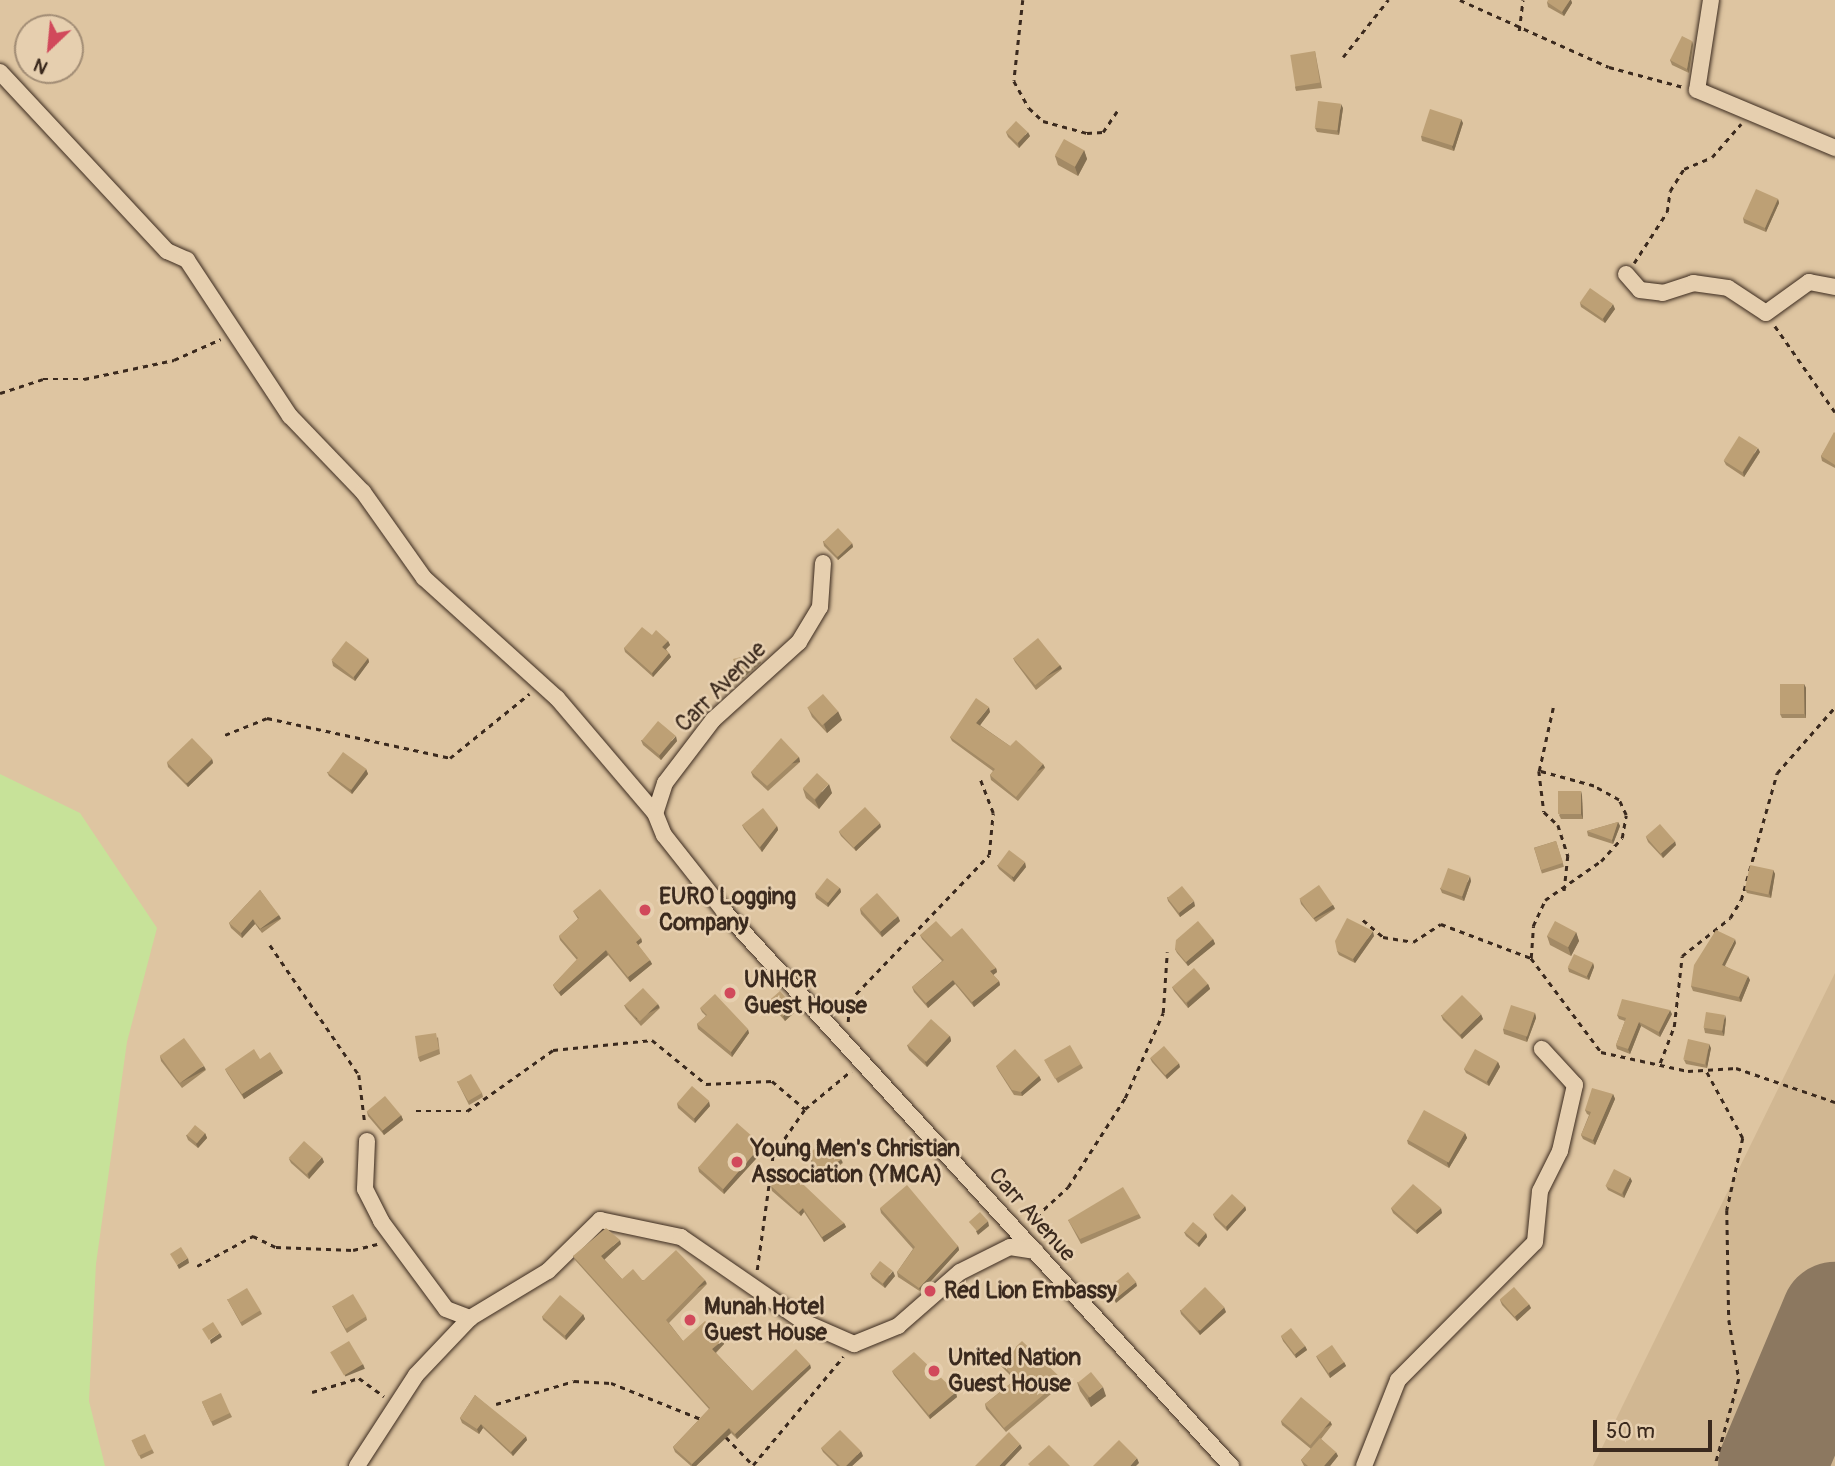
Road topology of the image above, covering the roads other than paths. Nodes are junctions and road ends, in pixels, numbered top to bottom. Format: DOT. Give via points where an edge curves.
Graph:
graph roads {
  1 [pos="1711,0"];
  2 [pos="0,72"];
  3 [pos="1835,148"];
  4 [pos="1626,274"];
  5 [pos="1835,287"];
  6 [pos="823,563"];
  7 [pos="655,813"];
  8 [pos="1542,1049"];
  9 [pos="367,1142"];
  10 [pos="1035,1251"];
  11 [pos="470,1318"];
  12 [pos="357,1466"];
  13 [pos="1231,1466"];
  14 [pos="1364,1466"];
  1 -- 3 [label="street" via="1697,90"];
  2 -- 7 [label="street" via="167,251 187,260 290,416 363,492 424,578 539,685"];
  4 -- 5 [label="street" via="1640,290 1662,293 1693,283 1728,288 1766,313 1810,282"];
  6 -- 7 [label="street, Carr Avenue" via="820,607 799,642 767,678 713,720 665,783"];
  7 -- 10 [label="street, Carr Avenue" via="682,864"];
  8 -- 14 [label="street" via="1576,1085 1560,1151 1540,1191 1535,1242 1493,1292 1398,1380"];
  9 -- 11 [label="street" via="365,1189 394,1240 446,1309"];
  10 -- 11 [label="street" via="1010,1247 960,1272 898,1326 854,1344 755,1291 681,1237 600,1220 548,1271"];
  10 -- 13 [label="street, Carr Avenue"];
  11 -- 12 [label="street" via="398,1399"];
}
